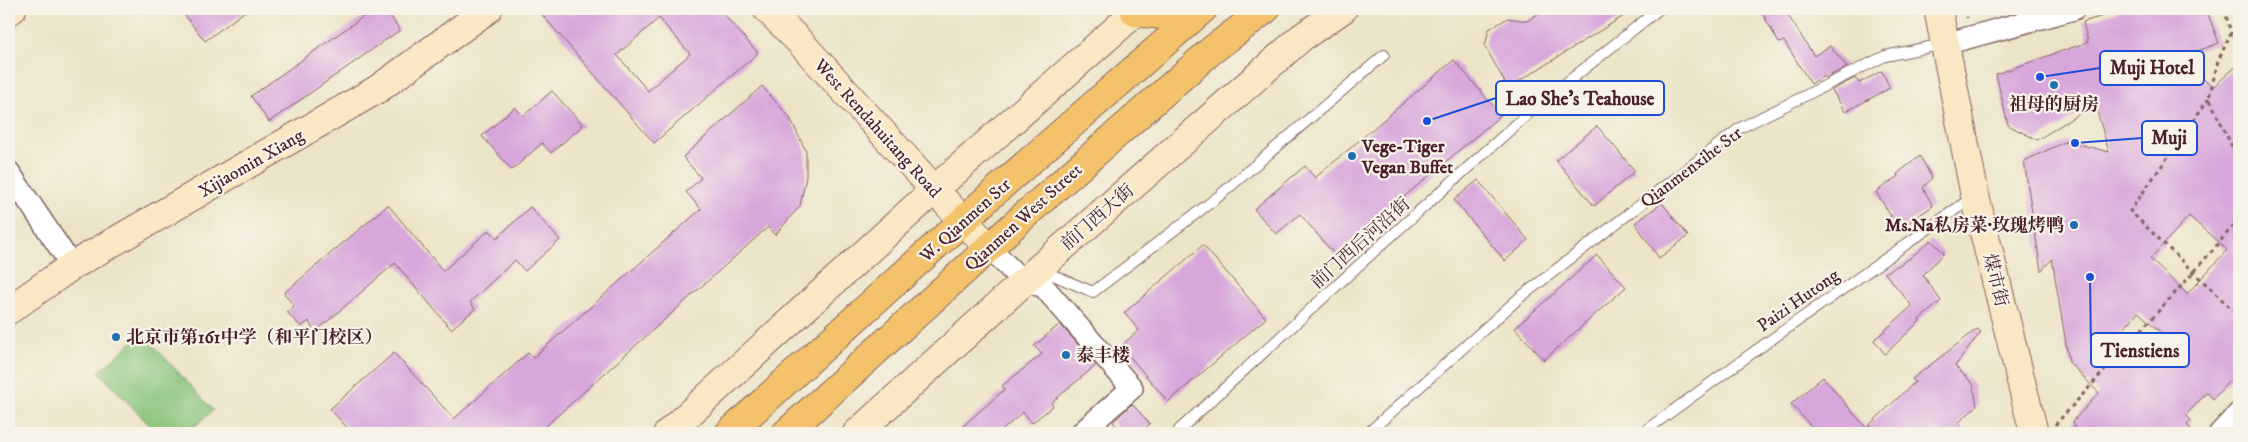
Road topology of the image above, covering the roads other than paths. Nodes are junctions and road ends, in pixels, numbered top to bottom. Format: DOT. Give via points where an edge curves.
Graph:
graph roads {
  1 [pos="12,9"];
  2 [pos="488,9"];
  3 [pos="767,9"];
  4 [pos="1266,9"];
  5 [pos="1343,9"];
  6 [pos="1659,9"];
  7 [pos="1938,9"];
  8 [pos="2074,9"];
  9 [pos="1137,10"];
  10 [pos="9,12"];
  11 [pos="1196,14"];
  12 [pos="1945,44"];
  13 [pos="1384,55"];
  14 [pos="9,172"];
  15 [pos="934,190"];
  16 [pos="1975,196"];
  17 [pos="962,221"];
  18 [pos="988,247"];
  19 [pos="72,266"];
  20 [pos="1030,275"];
  21 [pos="9,310"];
  22 [pos="2239,413"];
  23 [pos="2044,430"];
  24 [pos="1180,431"];
  25 [pos="668,433"];
  26 [pos="729,433"];
  27 [pos="786,433"];
  28 [pos="857,433"];
  29 [pos="1081,433"];
  30 [pos="1368,433"];
  31 [pos="1642,433"];
  32 [pos="2220,433"];
  1 -- 10 [label="street"];
  2 -- 19 [label="street, Xijiaomin Xiang" via="364,98"];
  3 -- 15 [label="street, West Rendahuitang Road"];
  4 -- 18 [label="main road, Qianmen West Street" via="1212,50"];
  5 -- 20 [label="street, 前门西大街" via="1302,37"];
  6 -- 24 [label="lane, 前门西后河沿街" via="1530,112"];
  7 -- 12 [label="street, 煤市街"];
  8 -- 12 [label="street, Qianmenxihe Str"];
  9 -- 11 [label="main road"];
  9 -- 15 [label="street"];
  11 -- 17 [label="main road, W. Qianmen Str"];
  12 -- 16 [label="street, 煤市街"];
  12 -- 30 [label="lane, Qianmenxihe Str" via="1885,56 1740,128 1518,299"];
  13 -- 20 [label="lane" via="1219,196 1093,292"];
  14 -- 19 [label="street"];
  15 -- 17 [label="street, West Rendahuitang Road"];
  15 -- 25 [label="street"];
  16 -- 23 [label="street, 煤市街"];
  16 -- 31 [label="lane, Paizi Hutong"];
  17 -- 18 [label="street, West Rendahuitang Road"];
  17 -- 26 [label="main road, W. Qianmen Str"];
  18 -- 20 [label="street"];
  18 -- 27 [label="main road, Qianmen West Street"];
  19 -- 21 [label="street, Xijiaomin Xiang"];
  20 -- 28 [label="street, 前门西大街"];
  20 -- 29 [label="street" via="1132,388"];
  22 -- 32 [label="street"];
}
